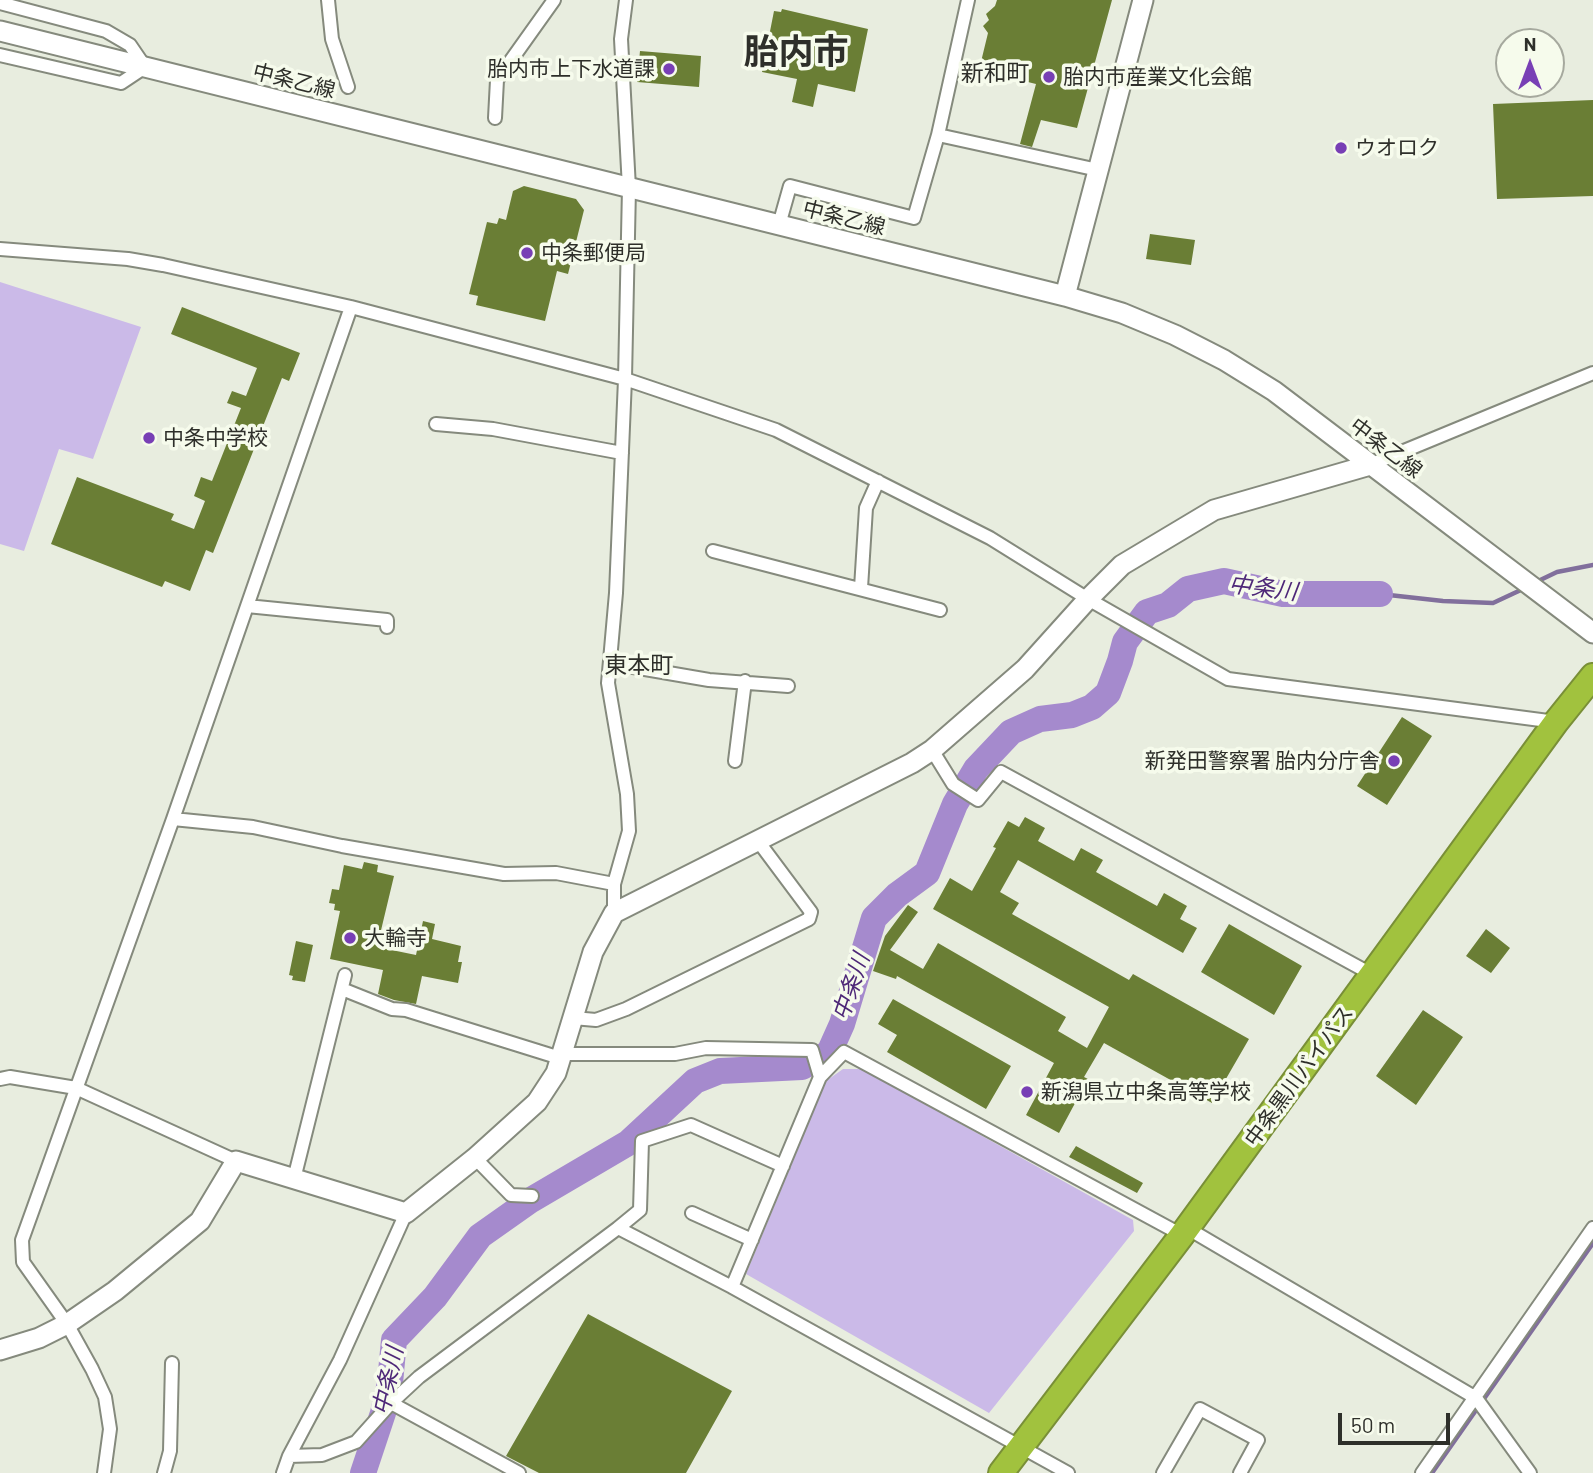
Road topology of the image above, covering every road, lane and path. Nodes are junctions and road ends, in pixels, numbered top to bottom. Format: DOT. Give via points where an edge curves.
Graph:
graph roads {
  1 [pos="328,0"];
  2 [pos="554,0"];
  3 [pos="626,0"];
  4 [pos="968,0"];
  5 [pos="1143,0"];
  6 [pos="0,3"];
  7 [pos="0,31"];
  8 [pos="0,55"];
  9 [pos="145,67"];
  10 [pos="348,87"];
  11 [pos="495,118"];
  12 [pos="938,135"];
  13 [pos="1098,170"];
  14 [pos="629,188"];
  15 [pos="779,225"];
  16 [pos="0,249"];
  17 [pos="1065,296"];
  18 [pos="351,307"];
  19 [pos="1593,373"];
  20 [pos="625,379"];
  21 [pos="436,424"];
  22 [pos="622,453"];
  23 [pos="1370,465"];
  24 [pos="878,481"];
  25 [pos="713,551"];
  26 [pos="861,588"];
  27 [pos="1088,599"];
  28 [pos="247,606"];
  29 [pos="940,610"];
  30 [pos="387,627"];
  31 [pos="1593,633"];
  32 [pos="610,663"];
  33 [pos="1593,676"];
  34 [pos="745,681"];
  35 [pos="788,686"];
  36 [pos="1556,722"];
  37 [pos="932,750"];
  38 [pos="735,761"];
  39 [pos="173,819"];
  40 [pos="758,841"];
  41 [pos="614,884"];
  42 [pos="614,913"];
  43 [pos="345,975"];
  44 [pos="1373,975"];
  45 [pos="342,989"];
  46 [pos="573,1018"];
  47 [pos="561,1056"];
  48 [pos="820,1077"];
  49 [pos="0,1079"];
  50 [pos="76,1088"];
  51 [pos="475,1158"];
  52 [pos="236,1161"];
  53 [pos="783,1166"];
  54 [pos="294,1179"];
  55 [pos="532,1196"];
  56 [pos="406,1213"];
  57 [pos="692,1213"];
  58 [pos="618,1227"];
  59 [pos="1593,1228"];
  60 [pos="1184,1231"];
  61 [pos="752,1240"];
  62 [pos="732,1287"];
  63 [pos="67,1324"];
  64 [pos="1,1347"];
  65 [pos="172,1363"];
  66 [pos="1476,1398"];
  67 [pos="391,1402"];
  68 [pos="1020,1448"];
  69 [pos="289,1456"];
  70 [pos="104,1473"];
  71 [pos="164,1473"];
  72 [pos="283,1473"];
  73 [pos="519,1473"];
  74 [pos="1001,1473"];
  75 [pos="1068,1473"];
  76 [pos="1163,1473"];
  77 [pos="1240,1473"];
  78 [pos="1422,1473"];
  79 [pos="1530,1473"];
  1 -- 10 [label="street" via="332,39"];
  2 -- 11 [label="street" via="496,80"];
  3 -- 14 [label="street" via="621,39"];
  4 -- 12 [label="street"];
  5 -- 13 [label="street"];
  6 -- 9 [label="street" via="106,31 130,45"];
  7 -- 9 [label="street, 中条乙線"];
  8 -- 9 [label="street" via="121,83"];
  9 -- 14 [label="street, 中条乙線"];
  12 -- 13 [label="street"];
  12 -- 15 [label="street" via="914,218 790,186"];
  13 -- 17 [label="street"];
  14 -- 15 [label="street, 中条乙線"];
  14 -- 20 [label="street"];
  15 -- 17 [label="street, 中条乙線"];
  16 -- 18 [label="street" via="128,259"];
  17 -- 23 [label="street, 中条乙線" via="1153,326 1224,360 1274,391"];
  18 -- 20 [label="street"];
  18 -- 28 [label="street"];
  19 -- 23 [label="street"];
  20 -- 22 [label="street"];
  20 -- 24 [label="street" via="776,430"];
  21 -- 22 [label="street" via="493,429"];
  22 -- 32 [label="street"];
  23 -- 27 [label="street" via="1214,510 1122,565"];
  23 -- 31 [label="street, 中条乙線"];
  24 -- 26 [label="street" via="866,508"];
  24 -- 27 [label="street" via="990,538"];
  25 -- 26 [label="street"];
  26 -- 29 [label="street"];
  27 -- 36 [label="street" via="1228,679"];
  27 -- 37 [label="street" via="1024,669"];
  28 -- 30 [label="street" via="387,620"];
  28 -- 39 [label="street"];
  32 -- 34 [label="street" via="709,680"];
  32 -- 41 [label="street" via="608,682 628,794 629,831"];
  33 -- 36 [label="highway, 中条黒川バイパス"];
  34 -- 35 [label="street"];
  34 -- 38 [label="street"];
  36 -- 44 [label="highway, 中条黒川バイパス"];
  37 -- 40 [label="street"];
  37 -- 44 [label="street" via="953,785 978,800 1001,772"];
  39 -- 41 [label="street" via="253,827 504,874 556,873"];
  39 -- 50 [label="street"];
  40 -- 42 [label="street"];
  40 -- 46 [label="street" via="811,912 809,919 626,1009 596,1020"];
  41 -- 42 [label="street"];
  42 -- 46 [label="street" via="593,952"];
  43 -- 45 [label="street"];
  44 -- 60 [label="highway, 中条黒川バイパス"];
  45 -- 47 [label="street" via="392,1009"];
  45 -- 54 [label="street"];
  46 -- 47 [label="street"];
  47 -- 48 [label="street" via="675,1054 706,1048 812,1050"];
  47 -- 51 [label="street" via="537,1102"];
  48 -- 53 [label="street"];
  48 -- 60 [label="street" via="845,1052"];
  49 -- 50 [label="street"];
  50 -- 52 [label="street"];
  50 -- 63 [label="street" via="22,1240 23,1262"];
  51 -- 55 [label="street" via="511,1195"];
  51 -- 56 [label="street"];
  52 -- 54 [label="street"];
  52 -- 63 [label="street" via="200,1221 116,1291"];
  53 -- 58 [label="street" via="691,1125 642,1141 640,1210"];
  53 -- 61 [label="street"];
  54 -- 56 [label="street"];
  56 -- 69 [label="street" via="340,1360"];
  57 -- 61 [label="street"];
  58 -- 62 [label="street"];
  58 -- 67 [label="street"];
  59 -- 66 [label="street"];
  60 -- 66 [label="street"];
  60 -- 68 [label="highway, 中条黒川バイパス"];
  61 -- 62 [label="street"];
  62 -- 68 [label="street"];
  63 -- 64 [label="street" via="38,1338"];
  63 -- 70 [label="street" via="105,1397 110,1429"];
  65 -- 71 [label="street" via="170,1451"];
  66 -- 78 [label="street"];
  66 -- 79 [label="street"];
  67 -- 69 [label="street" via="356,1442 322,1455"];
  67 -- 73 [label="street"];
  68 -- 74 [label="highway, 中条黒川バイパス"];
  68 -- 75 [label="street"];
  69 -- 72 [label="street"];
  76 -- 77 [label="street" via="1200,1409 1258,1440"];
}
